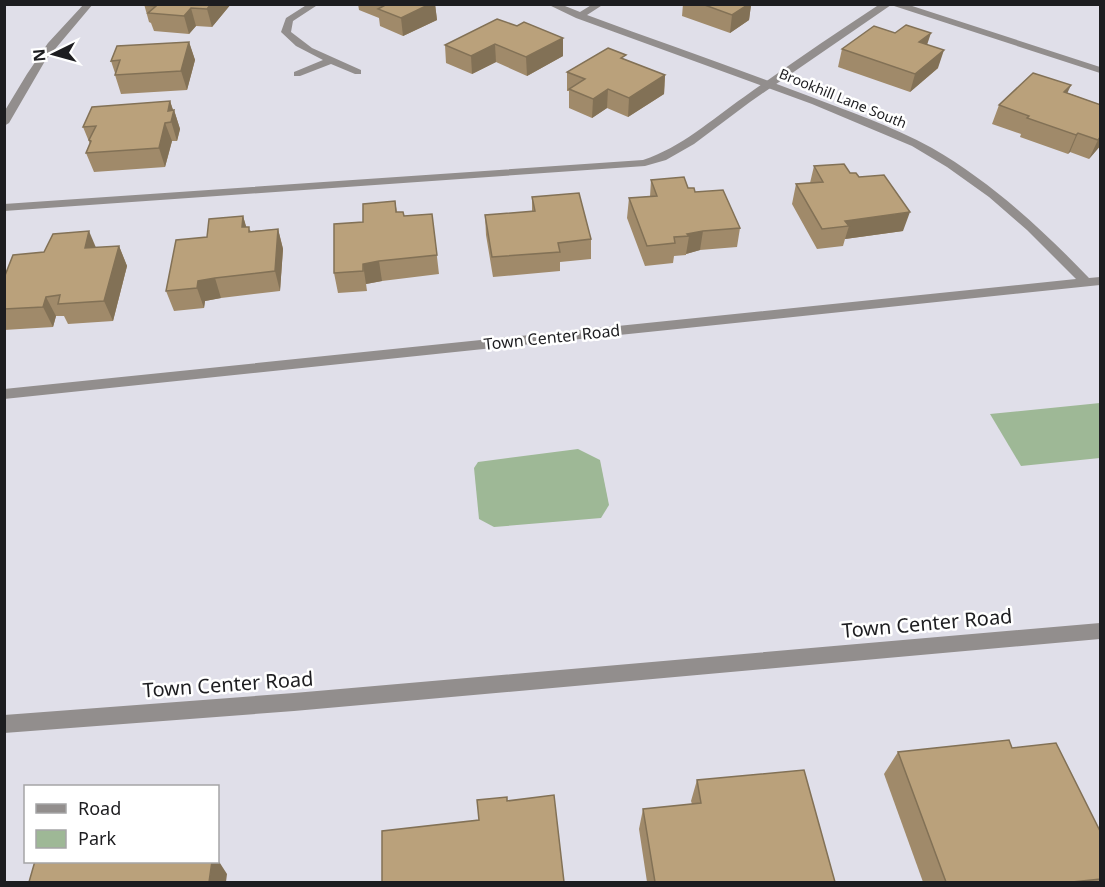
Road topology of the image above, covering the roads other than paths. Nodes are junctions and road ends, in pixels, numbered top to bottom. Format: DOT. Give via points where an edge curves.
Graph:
graph roads {
  1 [pos="89,4"];
  2 [pos="315,4"];
  3 [pos="551,4"];
  4 [pos="600,4"];
  5 [pos="887,4"];
  6 [pos="895,4"];
  7 [pos="579,15"];
  8 [pos="333,60"];
  9 [pos="1101,70"];
  10 [pos="358,72"];
  11 [pos="297,75"];
  12 [pos="770,84"];
  13 [pos="4,123"];
  14 [pos="4,208"];
  15 [pos="1101,281"];
  16 [pos="1086,282"];
  17 [pos="4,394"];
  18 [pos="1101,631"];
  19 [pos="4,724"];
  1 -- 13 [label="street" via="59,34 24,82"];
  2 -- 8 [label="street" via="290,20 286,32 301,45"];
  3 -- 7 [label="street, Brookhill Lane South"];
  4 -- 7 [label="street"];
  5 -- 12 [label="street"];
  6 -- 9 [label="street"];
  7 -- 12 [label="street, Brookhill Lane South"];
  8 -- 10 [label="street"];
  8 -- 11 [label="street"];
  12 -- 14 [label="street" via="676,152 642,164"];
  12 -- 16 [label="street, Brookhill Lane South" via="927,150 1012,209"];
  15 -- 16 [label="street, Town Center Road"];
  16 -- 17 [label="street, Town Center Road"];
  18 -- 19 [label="street, Town Center Road"];
}
